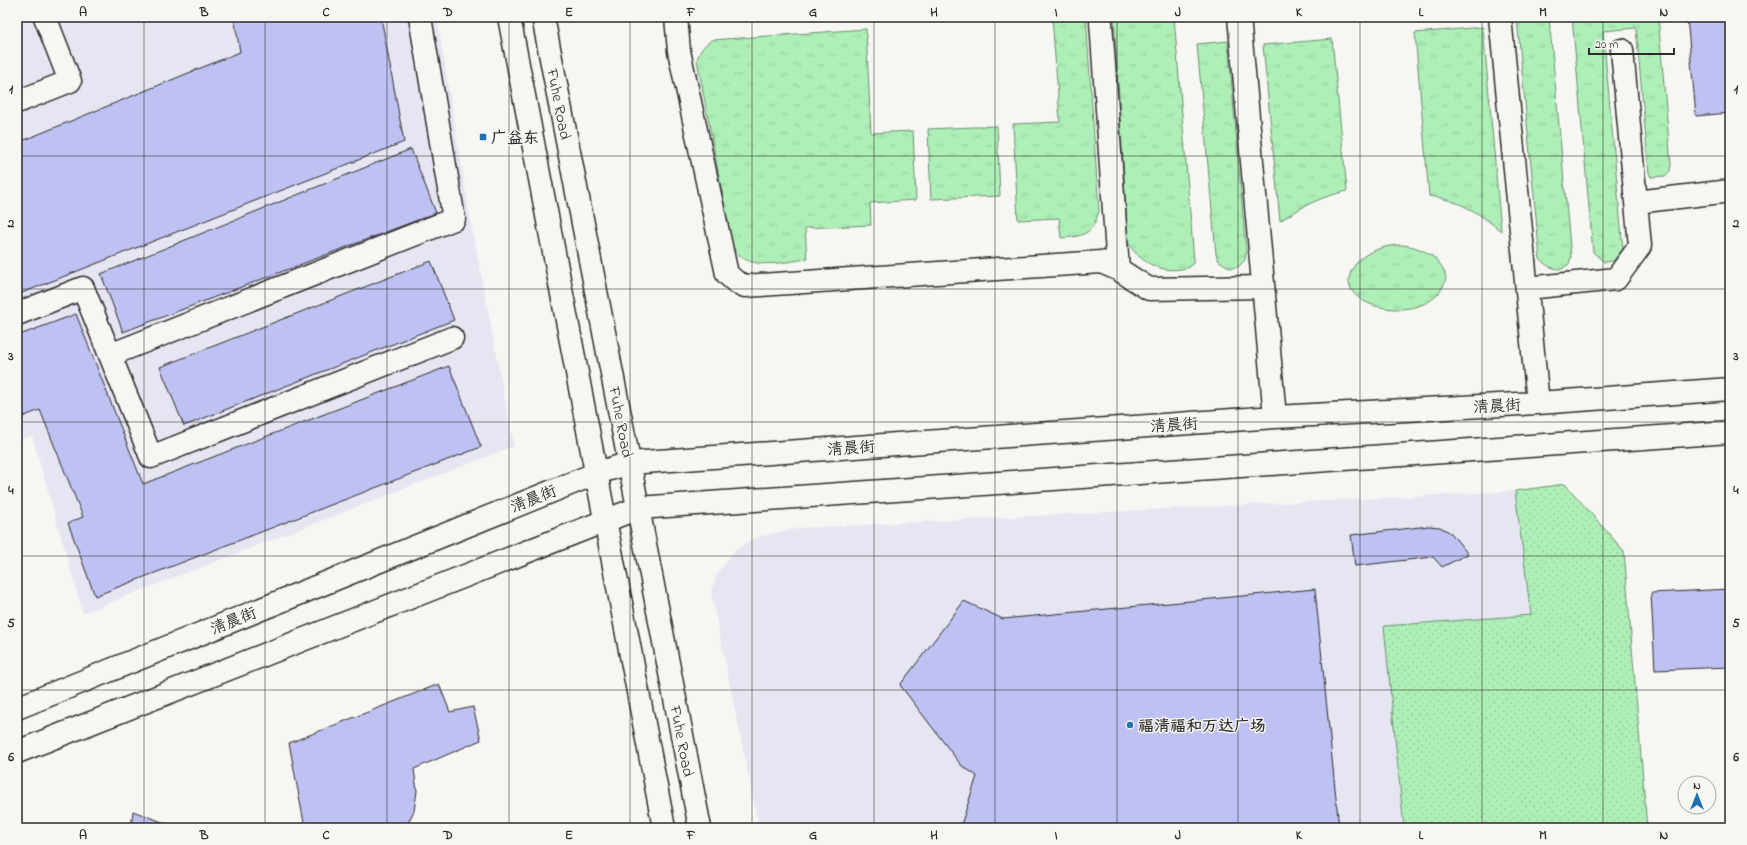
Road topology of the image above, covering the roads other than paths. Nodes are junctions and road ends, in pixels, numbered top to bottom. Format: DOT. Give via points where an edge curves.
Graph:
graph roads {
  1 [pos="45,17"];
  2 [pos="420,17"];
  3 [pos="509,17"];
  4 [pos="543,17"];
  5 [pos="676,17"];
  6 [pos="1239,17"];
  7 [pos="1500,17"];
  8 [pos="1101,22"];
  9 [pos="1622,50"];
  10 [pos="17,102"];
  11 [pos="1730,191"];
  12 [pos="1636,202"];
  13 [pos="1118,269"];
  14 [pos="1262,287"];
  15 [pos="1527,288"];
  16 [pos="17,314"];
  17 [pos="452,338"];
  18 [pos="110,354"];
  19 [pos="1730,389"];
  20 [pos="1538,403"];
  21 [pos="1275,417"];
  22 [pos="1730,432"];
  23 [pos="630,463"];
  24 [pos="597,473"];
  25 [pos="638,508"];
  26 [pos="606,521"];
  27 [pos="17,708"];
  28 [pos="17,752"];
  29 [pos="664,828"];
  30 [pos="700,828"];
  1 -- 10 [label="street" via="70,81"];
  2 -- 18 [label="street" via="454,218"];
  3 -- 24 [label="street"];
  4 -- 23 [label="street, Fuhe Road"];
  5 -- 13 [label="street" via="679,50 727,274 736,282 745,286 1101,262"];
  6 -- 14 [label="street"];
  7 -- 15 [label="street"];
  8 -- 13 [label="street"];
  9 -- 12 [label="street"];
  11 -- 12 [label="street"];
  12 -- 15 [label="street" via="1640,246 1616,279"];
  13 -- 14 [label="street" via="1149,289"];
  14 -- 21 [label="street"];
  15 -- 20 [label="street"];
  16 -- 18 [label="street" via="83,288"];
  17 -- 18 [label="street" via="151,457"];
  19 -- 20 [label="street, 清晨街"];
  20 -- 21 [label="street, 清晨街"];
  21 -- 23 [label="street, 清晨街"];
  22 -- 25 [label="street"];
  23 -- 24 [label="street, 清晨街"];
  23 -- 25 [label="street, Fuhe Road"];
  24 -- 26 [label="street"];
  24 -- 27 [label="street, 清晨街"];
  25 -- 26 [label="street"];
  25 -- 30 [label="street, Fuhe Road"];
  26 -- 28 [label="street"];
  26 -- 29 [label="street"];
}
